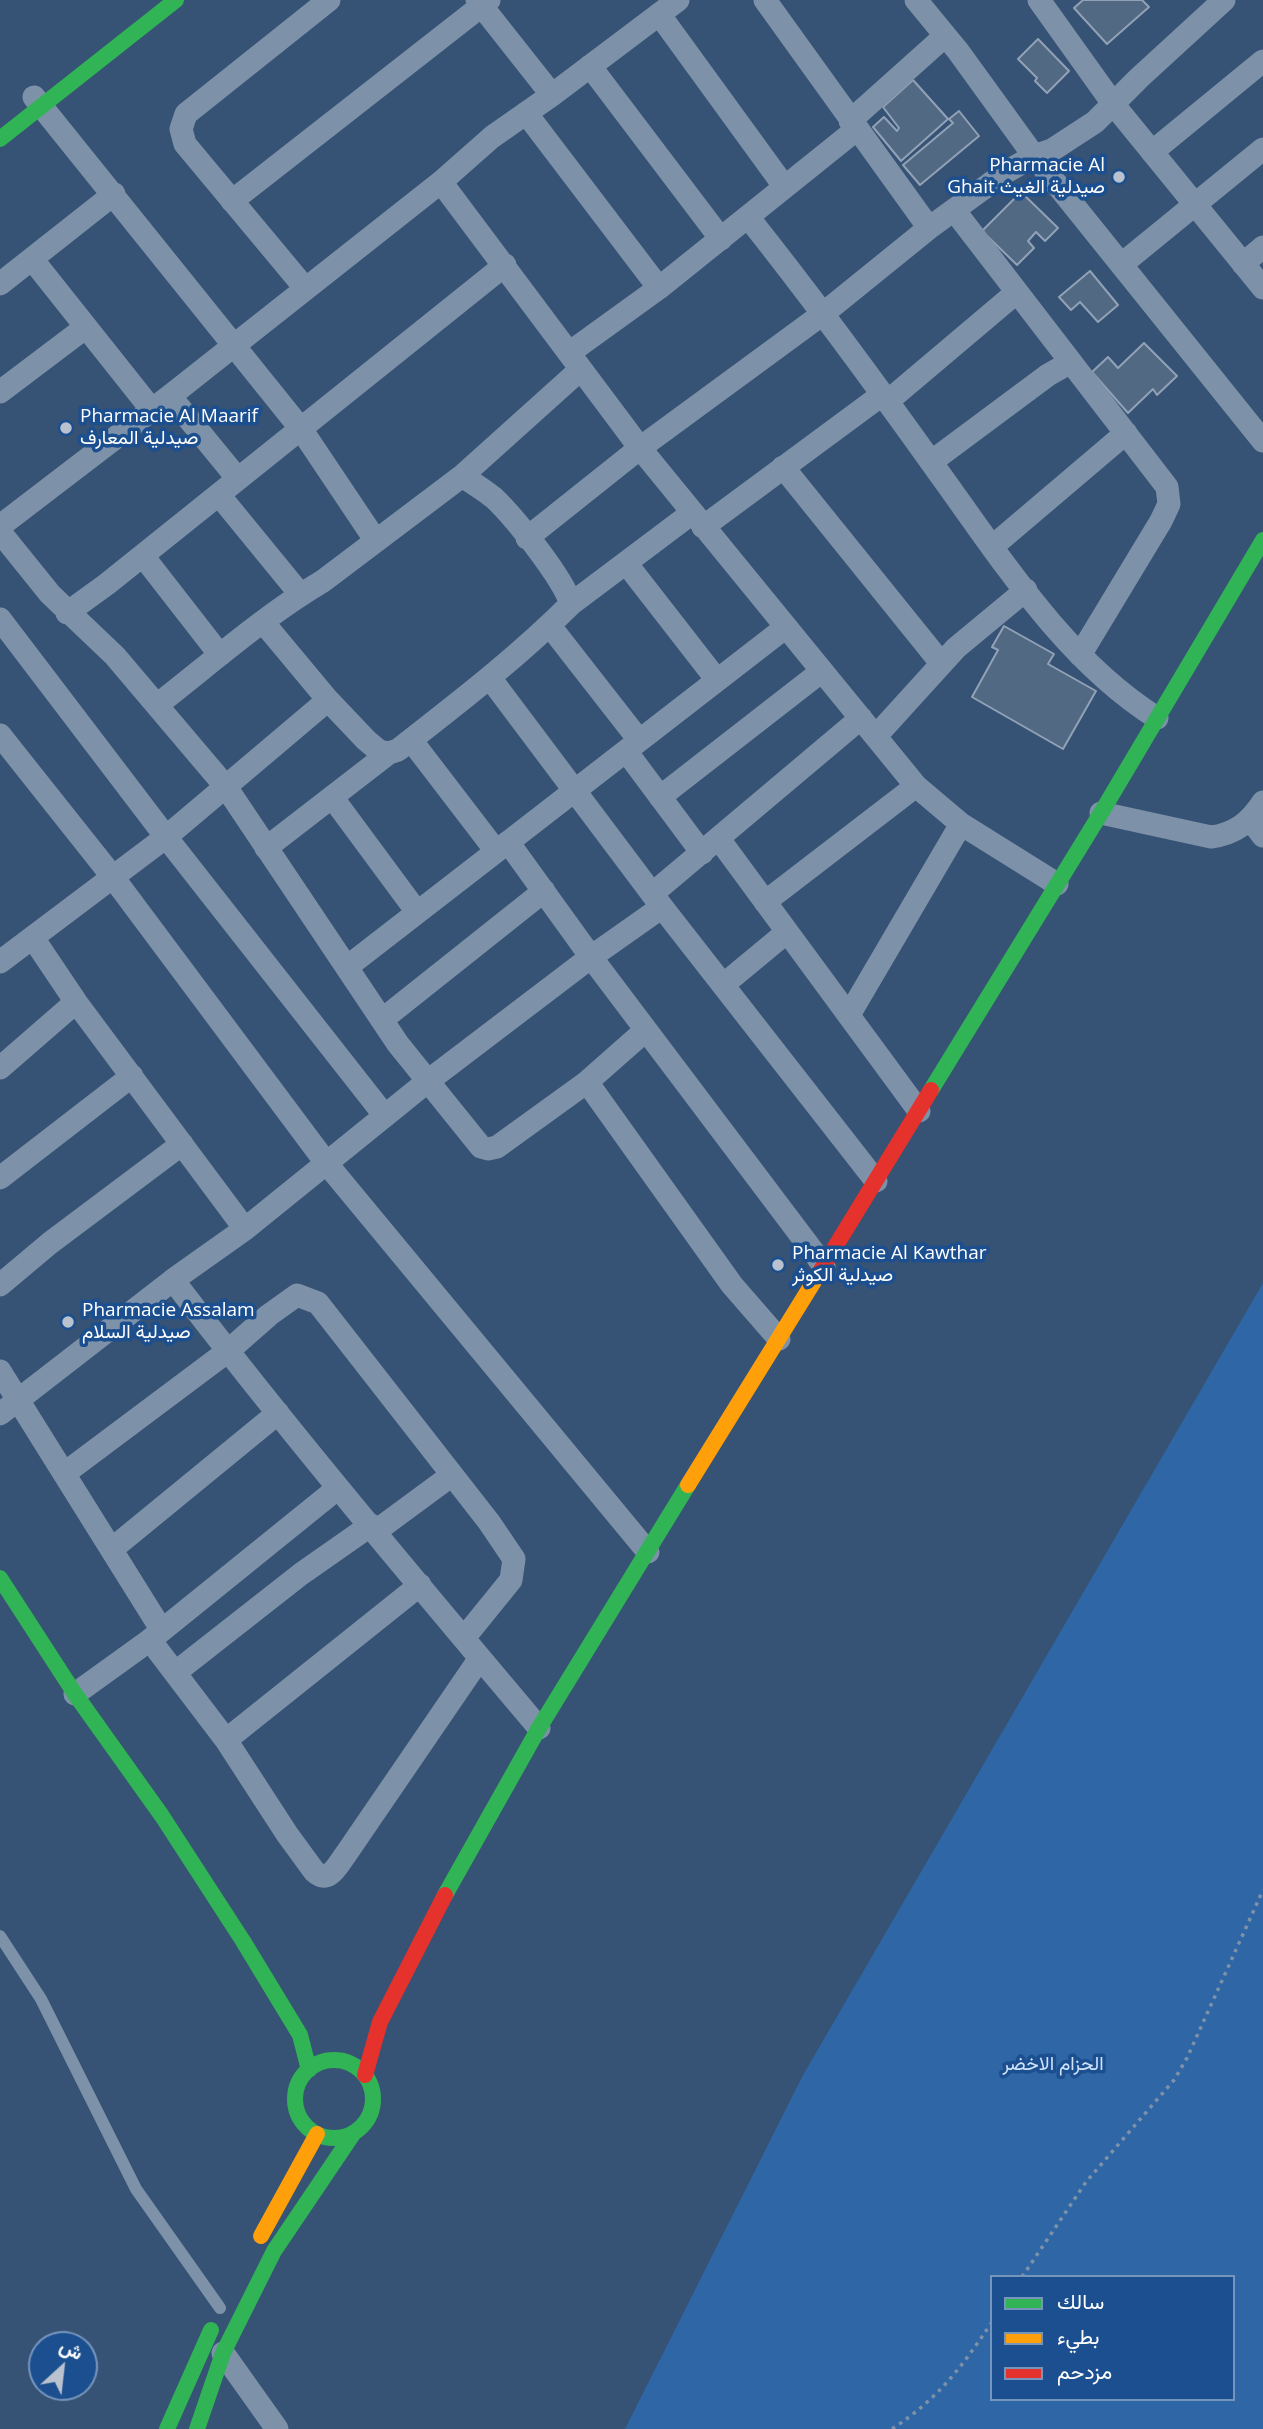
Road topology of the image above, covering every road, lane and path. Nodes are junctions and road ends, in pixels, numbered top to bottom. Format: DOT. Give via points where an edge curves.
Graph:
graph roads {
  1 [pos="155,0"];
  2 [pos="176,0"];
  3 [pos="329,0"];
  4 [pos="678,0"];
  5 [pos="765,0"];
  6 [pos="916,0"];
  7 [pos="1039,0"];
  8 [pos="1224,0"];
  9 [pos="483,2"];
  10 [pos="659,14"];
  11 [pos="946,36"];
  12 [pos="1263,61"];
  13 [pos="590,66"];
  14 [pos="552,95"];
  15 [pos="38,102"];
  16 [pos="1114,105"];
  17 [pos="526,113"];
  18 [pos="0,123"];
  19 [pos="854,125"];
  20 [pos="0,139"];
  21 [pos="1263,149"];
  22 [pos="1152,152"];
  23 [pos="1034,156"];
  24 [pos="441,182"];
  25 [pos="784,186"];
  26 [pos="114,194"];
  27 [pos="232,201"];
  28 [pos="1194,204"];
  29 [pos="954,211"];
  30 [pos="748,216"];
  31 [pos="929,228"];
  32 [pos="721,239"];
  33 [pos="1263,247"];
  34 [pos="33,259"];
  35 [pos="1122,264"];
  36 [pos="1243,264"];
  37 [pos="505,265"];
  38 [pos="0,284"];
  39 [pos="305,288"];
  40 [pos="659,288"];
  41 [pos="1263,288"];
  42 [pos="1017,292"];
  43 [pos="824,313"];
  44 [pos="86,327"];
  45 [pos="233,346"];
  46 [pos="575,361"];
  47 [pos="1071,362"];
  48 [pos="0,392"];
  49 [pos="885,398"];
  50 [pos="161,403"];
  51 [pos="301,429"];
  52 [pos="1126,433"];
  53 [pos="1263,441"];
  54 [pos="640,448"];
  55 [pos="931,462"];
  56 [pos="783,467"];
  57 [pos="462,476"];
  58 [pos="238,479"];
  59 [pos="219,495"];
  60 [pos="698,520"];
  61 [pos="0,526"];
  62 [pos="0,532"];
  63 [pos="527,538"];
  64 [pos="1263,540"];
  65 [pos="376,541"];
  66 [pos="993,546"];
  67 [pos="143,556"];
  68 [pos="626,563"];
  69 [pos="1026,590"];
  70 [pos="300,594"];
  71 [pos="571,604"];
  72 [pos="67,612"];
  73 [pos="0,619"];
  74 [pos="263,622"];
  75 [pos="550,626"];
  76 [pos="786,627"];
  77 [pos="1080,655"];
  78 [pos="220,656"];
  79 [pos="941,663"];
  80 [pos="822,671"];
  81 [pos="490,678"];
  82 [pos="717,680"];
  83 [pos="328,699"];
  84 [pos="157,705"];
  85 [pos="861,718"];
  86 [pos="1157,718"];
  87 [pos="0,735"];
  88 [pos="876,736"];
  89 [pos="411,740"];
  90 [pos="633,745"];
  91 [pos="389,753"];
  92 [pos="916,786"];
  93 [pos="226,788"];
  94 [pos="574,791"];
  95 [pos="332,797"];
  96 [pos="660,797"];
  97 [pos="1101,813"];
  98 [pos="1258,819"];
  99 [pos="961,824"];
  100 [pos="166,837"];
  101 [pos="710,846"];
  102 [pos="502,847"];
  103 [pos="266,848"];
  104 [pos="112,876"];
  105 [pos="1057,884"];
  106 [pos="544,891"];
  107 [pos="657,901"];
  108 [pos="765,902"];
  109 [pos="417,912"];
  110 [pos="787,932"];
  111 [pos="33,938"];
  112 [pos="591,957"];
  113 [pos="0,962"];
  114 [pos="347,967"];
  115 [pos="723,985"];
  116 [pos="76,1002"];
  117 [pos="849,1015"];
  118 [pos="383,1020"];
  119 [pos="646,1030"];
  120 [pos="0,1068"];
  121 [pos="132,1076"];
  122 [pos="428,1081"];
  123 [pos="587,1082"];
  124 [pos="919,1111"];
  125 [pos="385,1116"];
  126 [pos="182,1144"];
  127 [pos="327,1164"];
  128 [pos="0,1178"];
  129 [pos="876,1181"];
  130 [pos="245,1228"];
  131 [pos="824,1266"];
  132 [pos="173,1280"];
  133 [pos="0,1284"];
  134 [pos="779,1339"];
  135 [pos="228,1351"];
  136 [pos="0,1371"];
  137 [pos="20,1400"];
  138 [pos="278,1413"];
  139 [pos="0,1414"];
  140 [pos="65,1473"];
  141 [pos="452,1475"];
  142 [pos="338,1488"];
  143 [pos="373,1528"];
  144 [pos="112,1549"];
  145 [pos="648,1552"];
  146 [pos="0,1577"];
  147 [pos="420,1585"];
  148 [pos="156,1634"];
  149 [pos="464,1639"];
  150 [pos="480,1658"];
  151 [pos="176,1672"];
  152 [pos="75,1694"];
  153 [pos="540,1728"];
  154 [pos="226,1740"];
  155 [pos="1263,1890"];
  156 [pos="0,1936"];
  157 [pos="380,2022"];
  158 [pos="300,2035"];
  159 [pos="343,2062"];
  160 [pos="309,2070"];
  161 [pos="365,2076"];
  162 [pos="317,2134"];
  163 [pos="353,2134"];
  164 [pos="251,2252"];
  165 [pos="1022,2275"];
  166 [pos="223,2303"];
  167 [pos="990,2325"];
  168 [pos="223,2353"];
  169 [pos="167,2429"];
  170 [pos="197,2429"];
  171 [pos="276,2429"];
  172 [pos="892,2429"];
  1 -- 15 [label="street"];
  2 -- 15 [label="street"];
  3 -- 27 [label="street" via="186,114 181,130 184,144"];
  4 -- 10 [label="street"];
  5 -- 19 [label="street"];
  6 -- 11 [label="street"];
  7 -- 16 [label="street"];
  8 -- 16 [label="street"];
  9 -- 14 [label="street"];
  9 -- 27 [label="street"];
  10 -- 13 [label="street"];
  10 -- 25 [label="street"];
  11 -- 19 [label="street"];
  11 -- 23 [label="street"];
  12 -- 22 [label="street"];
  13 -- 14 [label="street"];
  13 -- 32 [label="street"];
  14 -- 17 [label="street"];
  15 -- 18 [label="street"];
  15 -- 20 [label="street"];
  15 -- 26 [label="street"];
  16 -- 22 [label="street"];
  16 -- 23 [label="street" via="1052,150"];
  17 -- 24 [label="street"];
  17 -- 40 [label="street"];
  19 -- 25 [label="street"];
  19 -- 31 [label="street"];
  21 -- 28 [label="street"];
  22 -- 28 [label="street"];
  23 -- 29 [label="street"];
  23 -- 35 [label="street"];
  24 -- 37 [label="street"];
  24 -- 39 [label="street"];
  25 -- 30 [label="street"];
  26 -- 34 [label="street"];
  26 -- 45 [label="street"];
  27 -- 39 [label="street"];
  28 -- 35 [label="street"];
  28 -- 36 [label="street"];
  29 -- 31 [label="street"];
  29 -- 42 [label="street"];
  30 -- 32 [label="street"];
  30 -- 43 [label="street"];
  31 -- 43 [label="street"];
  32 -- 40 [label="street"];
  33 -- 36 [label="street"];
  34 -- 38 [label="street"];
  34 -- 44 [label="street"];
  35 -- 53 [label="street"];
  36 -- 41 [label="street"];
  37 -- 46 [label="street"];
  37 -- 51 [label="street"];
  39 -- 45 [label="street"];
  40 -- 46 [label="street"];
  42 -- 47 [label="street"];
  42 -- 49 [label="street"];
  43 -- 49 [label="street"];
  43 -- 54 [label="street"];
  44 -- 48 [label="street"];
  44 -- 50 [label="street"];
  45 -- 50 [label="street"];
  45 -- 51 [label="street"];
  46 -- 54 [label="street"];
  46 -- 57 [label="street"];
  47 -- 52 [label="street"];
  47 -- 55 [label="street"];
  49 -- 55 [label="street"];
  49 -- 56 [label="street"];
  50 -- 58 [label="street"];
  50 -- 61 [label="street"];
  51 -- 58 [label="street"];
  51 -- 65 [label="street"];
  52 -- 66 [label="street"];
  52 -- 77 [label="street" via="1167,487 1169,504"];
  54 -- 60 [label="street"];
  54 -- 63 [label="street"];
  55 -- 66 [label="street"];
  56 -- 60 [label="street"];
  56 -- 79 [label="street"];
  57 -- 63 [label="street" via="493,498"];
  57 -- 65 [label="street"];
  58 -- 59 [label="street"];
  59 -- 67 [label="street"];
  59 -- 70 [label="street"];
  60 -- 68 [label="street"];
  60 -- 76 [label="street"];
  62 -- 72 [label="street"];
  63 -- 71 [label="street"];
  64 -- 86 [label="street"];
  65 -- 70 [label="street"];
  66 -- 69 [label="street"];
  67 -- 72 [label="street"];
  67 -- 78 [label="street"];
  68 -- 71 [label="street"];
  68 -- 82 [label="street"];
  69 -- 77 [label="street"];
  69 -- 79 [label="street"];
  70 -- 74 [label="street"];
  71 -- 75 [label="street"];
  72 -- 84 [label="street" via="115,656"];
  73 -- 100 [label="street"];
  74 -- 78 [label="street"];
  74 -- 83 [label="street"];
  75 -- 81 [label="street"];
  75 -- 90 [label="street"];
  76 -- 80 [label="street"];
  76 -- 82 [label="street"];
  77 -- 86 [label="street" via="1115,690"];
  78 -- 84 [label="street"];
  79 -- 88 [label="street"];
  80 -- 85 [label="street"];
  80 -- 96 [label="street"];
  81 -- 89 [label="street"];
  81 -- 94 [label="street"];
  82 -- 90 [label="street"];
  83 -- 91 [label="street" via="366,740"];
  83 -- 93 [label="street"];
  84 -- 93 [label="street"];
  85 -- 88 [label="street"];
  85 -- 101 [label="street"];
  86 -- 97 [label="street"];
  87 -- 104 [label="street"];
  88 -- 92 [label="street"];
  89 -- 91 [label="street"];
  89 -- 102 [label="street"];
  90 -- 94 [label="street"];
  90 -- 96 [label="street"];
  91 -- 95 [label="street"];
  92 -- 99 [label="street"];
  92 -- 108 [label="street"];
  93 -- 100 [label="street"];
  93 -- 103 [label="street"];
  94 -- 102 [label="street"];
  94 -- 107 [label="street"];
  95 -- 103 [label="street"];
  95 -- 109 [label="street"];
  96 -- 101 [label="street"];
  97 -- 98 [label="street" via="1211,837"];
  97 -- 105 [label="street"];
  99 -- 105 [label="street"];
  99 -- 117 [label="street"];
  100 -- 104 [label="street"];
  100 -- 125 [label="street"];
  101 -- 107 [label="street"];
  101 -- 108 [label="street"];
  102 -- 106 [label="street"];
  102 -- 109 [label="street"];
  103 -- 114 [label="street"];
  104 -- 111 [label="street"];
  104 -- 127 [label="street"];
  105 -- 124 [label="street"];
  106 -- 112 [label="street"];
  106 -- 118 [label="street"];
  107 -- 112 [label="street"];
  107 -- 115 [label="street"];
  108 -- 110 [label="street"];
  109 -- 114 [label="street"];
  110 -- 115 [label="street"];
  110 -- 117 [label="street"];
  111 -- 113 [label="street"];
  111 -- 116 [label="street"];
  112 -- 119 [label="street"];
  112 -- 122 [label="street"];
  114 -- 118 [label="street"];
  115 -- 129 [label="street"];
  116 -- 120 [label="street"];
  116 -- 121 [label="street"];
  117 -- 124 [label="street"];
  118 -- 122 [label="street"];
  119 -- 123 [label="street"];
  119 -- 131 [label="street"];
  121 -- 126 [label="street"];
  121 -- 128 [label="street"];
  122 -- 123 [label="street" via="481,1147 488,1149"];
  122 -- 125 [label="street"];
  123 -- 134 [label="street" via="732,1285"];
  124 -- 129 [label="street"];
  125 -- 127 [label="street"];
  126 -- 130 [label="street"];
  126 -- 133 [label="street"];
  127 -- 130 [label="street"];
  127 -- 145 [label="street"];
  129 -- 131 [label="street"];
  130 -- 132 [label="street"];
  131 -- 134 [label="street"];
  132 -- 135 [label="street"];
  132 -- 137 [label="street"];
  134 -- 145 [label="street"];
  135 -- 138 [label="street"];
  135 -- 140 [label="street"];
  135 -- 141 [label="street" via="297,1295 318,1303"];
  136 -- 137 [label="street"];
  137 -- 139 [label="street"];
  137 -- 140 [label="street"];
  138 -- 142 [label="street"];
  138 -- 144 [label="street"];
  140 -- 144 [label="street"];
  141 -- 143 [label="street"];
  141 -- 149 [label="street" via="514,1559 511,1580"];
  142 -- 143 [label="street"];
  142 -- 148 [label="street"];
  143 -- 147 [label="street"];
  143 -- 151 [label="street" via="301,1574"];
  144 -- 148 [label="street"];
  145 -- 153 [label="street"];
  146 -- 152 [label="street"];
  147 -- 149 [label="street"];
  147 -- 154 [label="street"];
  148 -- 151 [label="street"];
  148 -- 152 [label="street"];
  149 -- 150 [label="street"];
  150 -- 153 [label="street"];
  150 -- 154 [label="street" via="346,1854 325,1877 314,1871 287,1834"];
  151 -- 154 [label="street"];
  152 -- 158 [label="street" via="162,1816"];
  153 -- 157 [label="street" via="438,1908"];
  155 -- 165 [label="path" via="1188,2058 1086,2182"];
  156 -- 166 [label="lane" via="41,1999 136,2189"];
  157 -- 159 [label="street"];
  157 -- 161 [label="street"];
  158 -- 159 [label="street"];
  158 -- 160 [label="street"];
  159 -- 160 [label="street" via="329,2061"];
  159 -- 161 [label="street"];
  160 -- 162 [label="street" via="296,2091 296,2104 299,2116"];
  161 -- 163 [label="street" via="372,2087 371,2114"];
  162 -- 163 [label="street" via="329,2138"];
  162 -- 164 [label="street"];
  163 -- 168 [label="street" via="274,2251"];
  166 -- 169 [label="street"];
  167 -- 172 [label="path" via="947,2384"];
  168 -- 170 [label="street"];
  168 -- 171 [label="street"];
}
